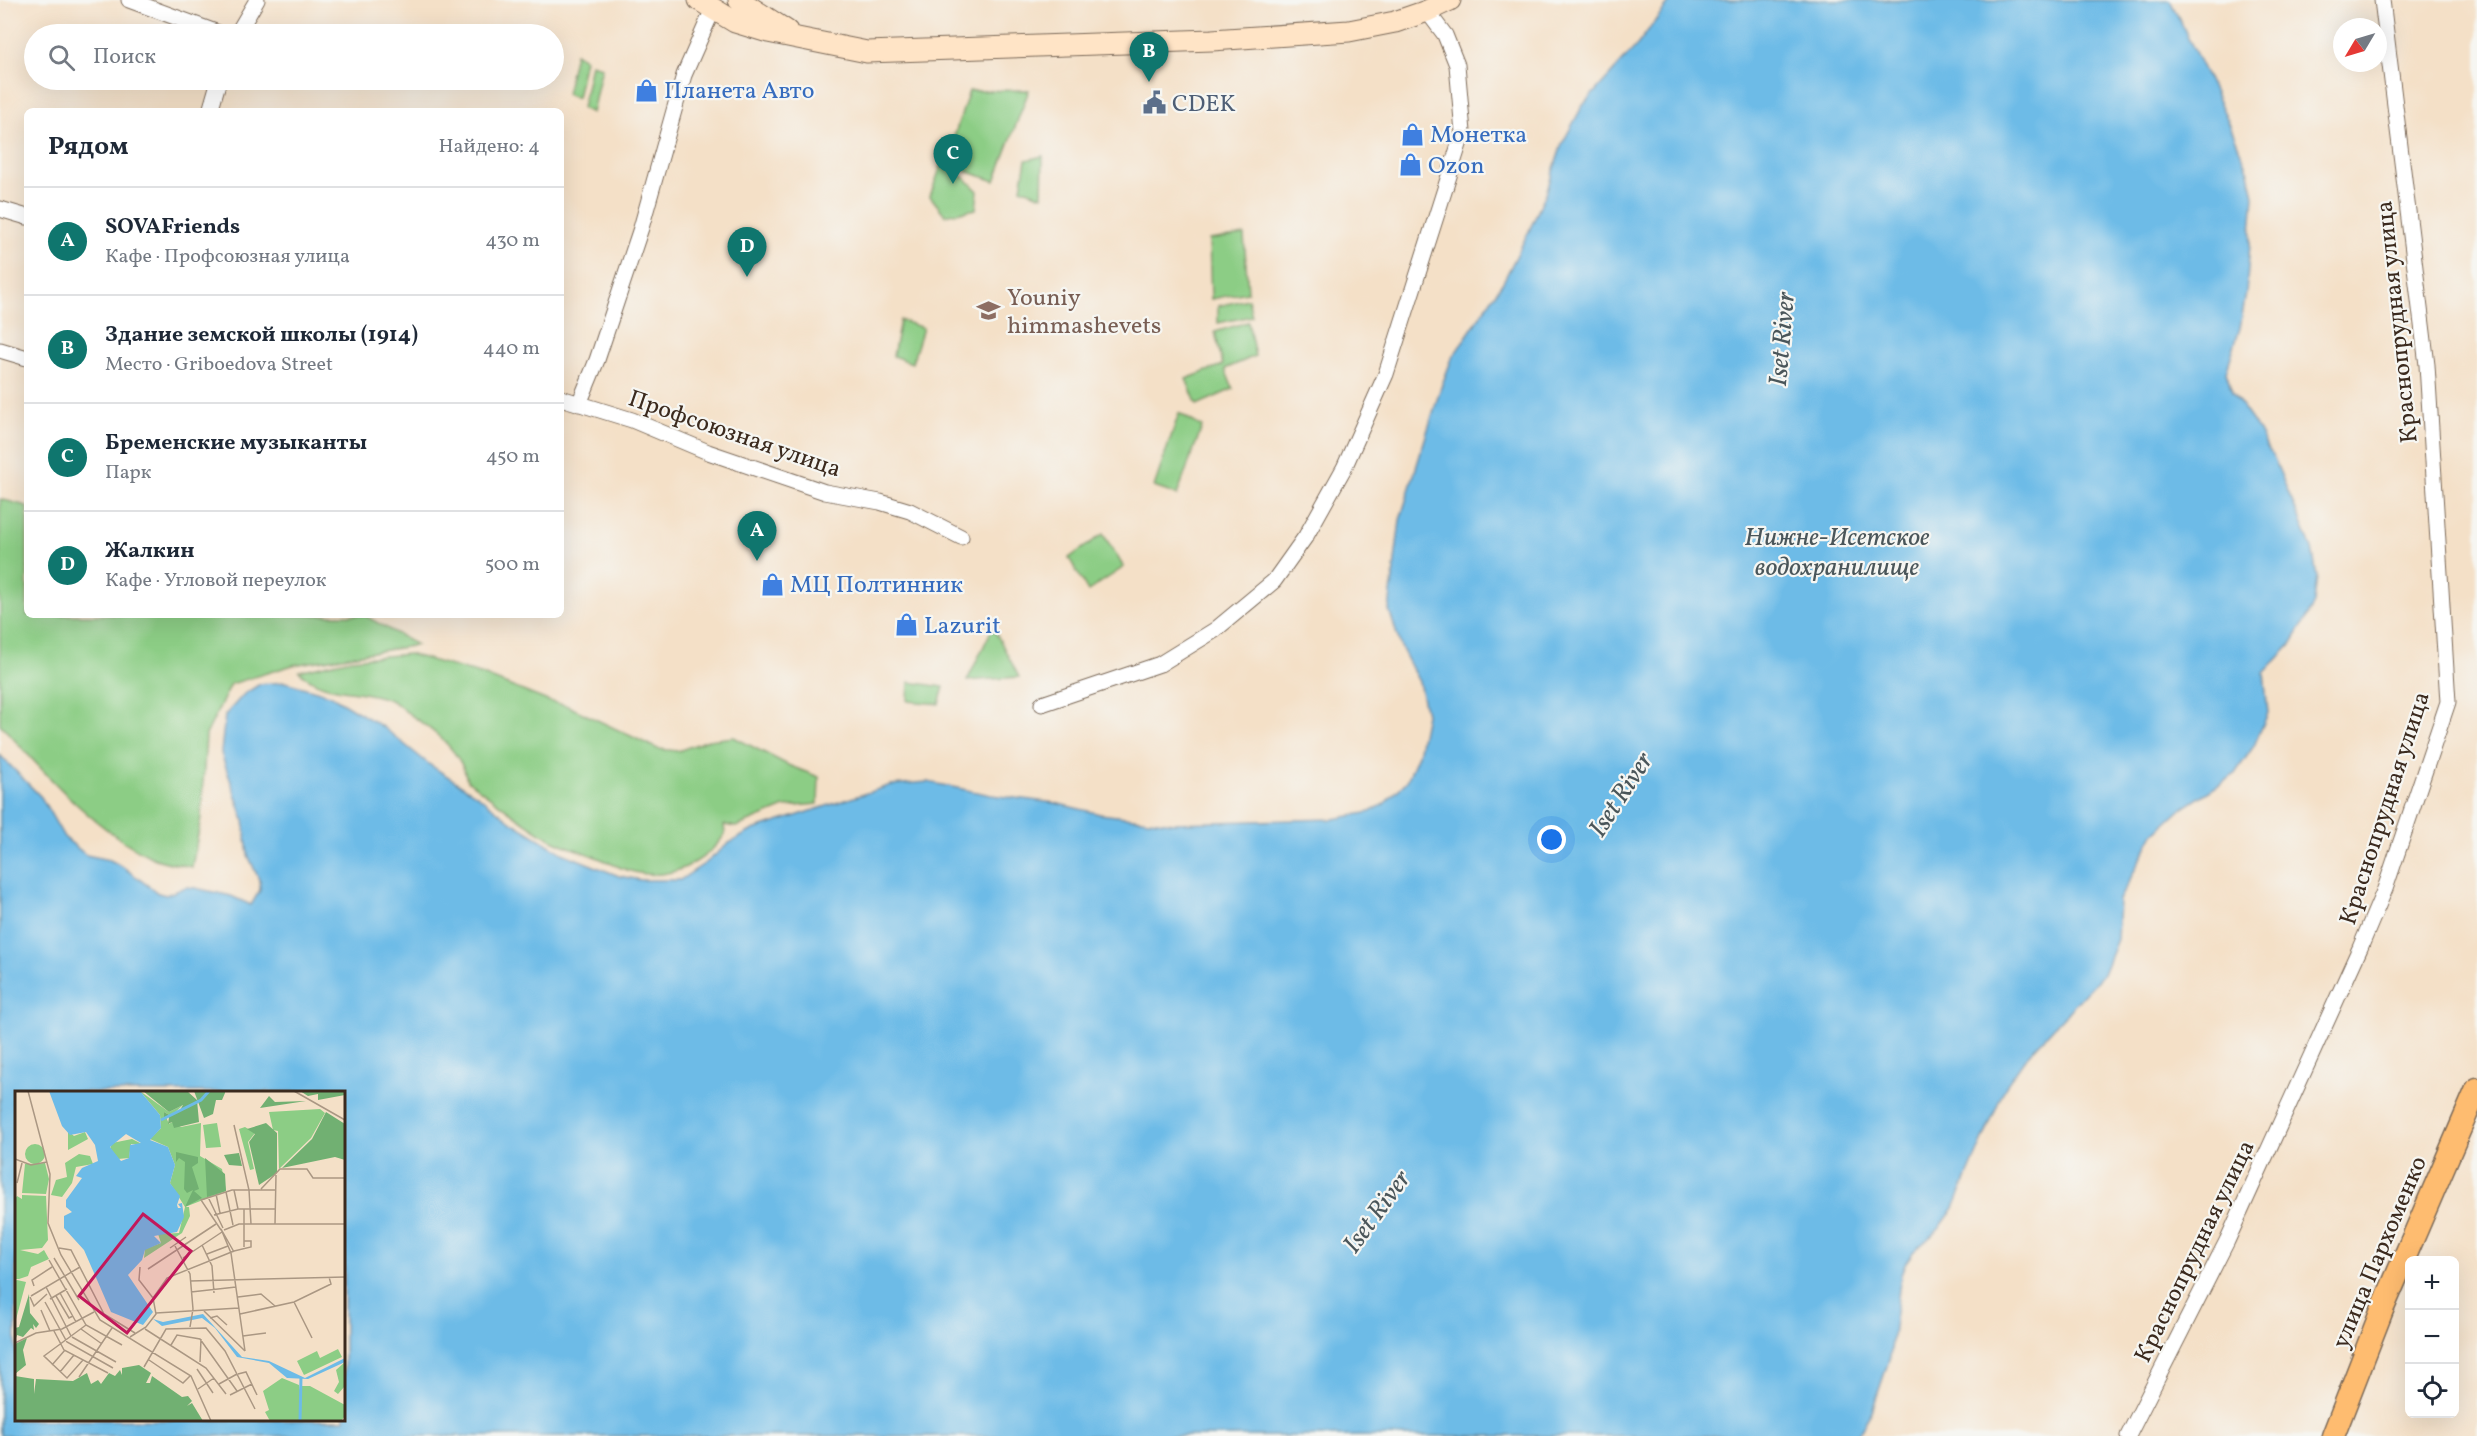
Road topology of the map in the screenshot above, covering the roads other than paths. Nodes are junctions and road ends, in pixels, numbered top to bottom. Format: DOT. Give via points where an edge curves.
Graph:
graph roads {
  1 [pos="129,0"];
  2 [pos="257,0"];
  3 [pos="740,0"];
  4 [pos="1450,0"];
  5 [pos="2382,0"];
  6 [pos="706,5"];
  7 [pos="1427,11"];
  8 [pos="193,24"];
  9 [pos="243,24"];
  10 [pos="797,38"];
  11 [pos="216,90"];
  12 [pos="211,108"];
  13 [pos="0,209"];
  14 [pos="24,216"];
  15 [pos="0,350"];
  16 [pos="24,357"];
  17 [pos="564,399"];
  18 [pos="579,404"];
  19 [pos="961,537"];
  20 [pos="1042,704"];
  21 [pos="2477,1089"];
  22 [pos="2128,1436"];
  23 [pos="2333,1436"];
  1 -- 8 [label="street"];
  2 -- 9 [label="street"];
  3 -- 10 [label="main road"];
  4 -- 7 [label="main road"];
  5 -- 22 [label="street, Краснопрудная улица" via="2427,365 2448,702 2385,889 2360,948 2227,1241"];
  6 -- 10 [label="main road" via="735,22"];
  6 -- 18 [label="street" via="641,228"];
  7 -- 10 [label="main road" via="1349,31 1212,40 867,52"];
  7 -- 20 [label="street" via="1445,34 1456,65 1463,132 1386,374 1344,468 1306,536 1274,581 1215,630 1161,664"];
  11 -- 12 [label="street"];
  13 -- 14 [label="street"];
  15 -- 16 [label="street"];
  17 -- 18 [label="street, Профсоюзная улица"];
  18 -- 19 [label="street, Профсоюзная улица" via="825,492 910,511"];
  21 -- 23 [label="main road, улица Пархоменко" via="2382,1310"];
}
